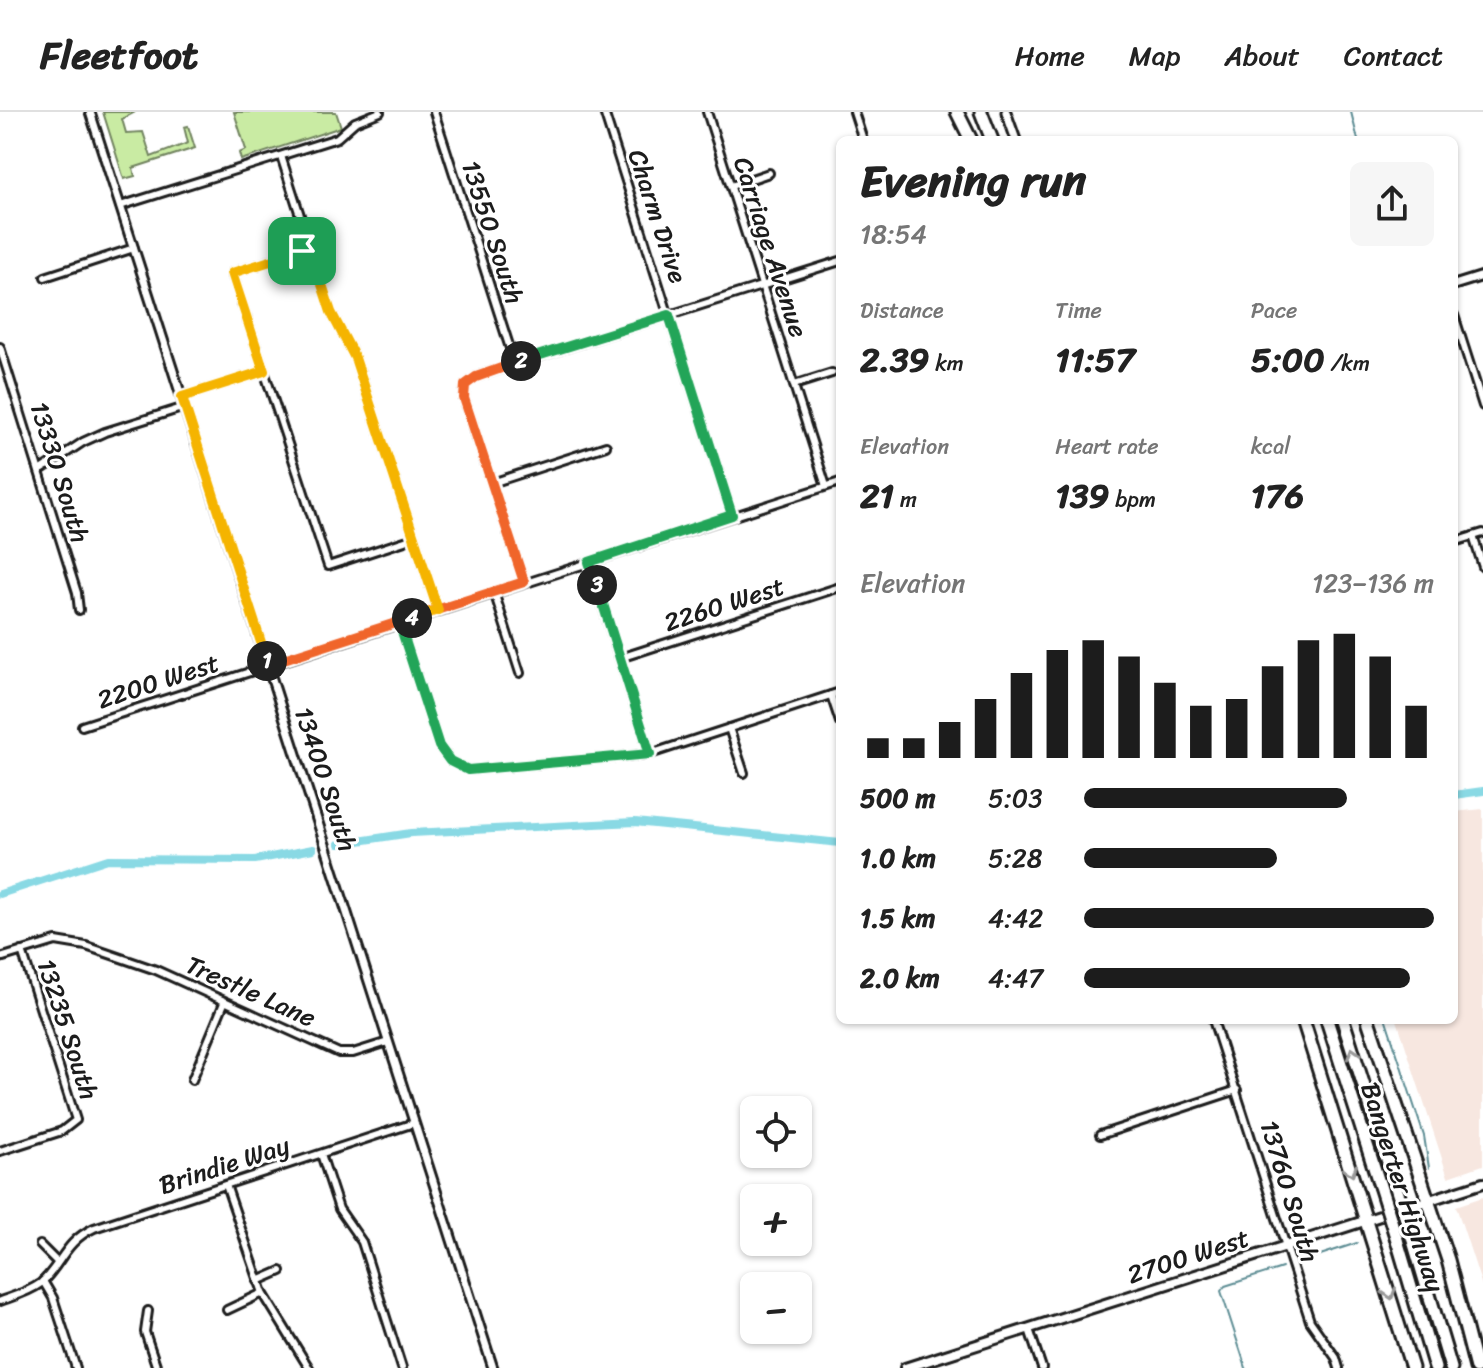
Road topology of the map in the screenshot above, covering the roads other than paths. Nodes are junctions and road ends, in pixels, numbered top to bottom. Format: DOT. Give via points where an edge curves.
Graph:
graph roads {
  1 [pos="90,112"];
  2 [pos="380,112"];
  3 [pos="434,112"];
  4 [pos="604,112"];
  5 [pos="707,112"];
  6 [pos="854,112"];
  7 [pos="957,112"];
  8 [pos="963,112"];
  9 [pos="1006,112"];
  10 [pos="983,116"];
  11 [pos="862,136"];
  12 [pos="971,136"];
  13 [pos="972,136"];
  14 [pos="990,136"];
  15 [pos="1015,136"];
  16 [pos="281,156"];
  17 [pos="769,173"];
  18 [pos="731,186"];
  19 [pos="120,206"];
  20 [pos="134,248"];
  21 [pos="310,248"];
  22 [pos="836,262"];
  23 [pos="1483,276"];
  24 [pos="45,277"];
  25 [pos="1458,284"];
  26 [pos="762,285"];
  27 [pos="669,315"];
  28 [pos="1458,328"];
  29 [pos="0,347"];
  30 [pos="515,364"];
  31 [pos="264,371"];
  32 [pos="832,373"];
  33 [pos="794,385"];
  34 [pos="182,397"];
  35 [pos="1483,406"];
  36 [pos="185,407"];
  37 [pos="606,446"];
  38 [pos="39,471"];
  39 [pos="492,483"];
  40 [pos="836,483"];
  41 [pos="826,486"];
  42 [pos="732,515"];
  43 [pos="1483,533"];
  44 [pos="1473,536"];
  45 [pos="414,538"];
  46 [pos="1458,541"];
  47 [pos="589,562"];
  48 [pos="1483,567"];
  49 [pos="524,582"];
  50 [pos="836,588"];
  51 [pos="494,592"];
  52 [pos="79,610"];
  53 [pos="438,610"];
  54 [pos="399,622"];
  55 [pos="620,658"];
  56 [pos="268,664"];
  57 [pos="520,673"];
  58 [pos="836,693"];
  59 [pos="831,695"];
  60 [pos="836,710"];
  61 [pos="82,726"];
  62 [pos="729,728"];
  63 [pos="650,754"];
  64 [pos="744,773"];
  65 [pos="22,951"];
  66 [pos="0,958"];
  67 [pos="224,1003"];
  68 [pos="1214,1024"];
  69 [pos="1304,1024"];
  70 [pos="1328,1024"];
  71 [pos="1344,1024"];
  72 [pos="1369,1024"];
  73 [pos="388,1042"];
  74 [pos="192,1080"];
  75 [pos="1237,1090"];
  76 [pos="414,1123"];
  77 [pos="1100,1135"];
  78 [pos="0,1151"];
  79 [pos="321,1154"];
  80 [pos="1483,1183"];
  81 [pos="226,1185"];
  82 [pos="1429,1200"];
  83 [pos="1367,1220"];
  84 [pos="40,1245"];
  85 [pos="1286,1245"];
  86 [pos="57,1262"];
  87 [pos="281,1271"];
  88 [pos="43,1281"];
  89 [pos="258,1281"];
  90 [pos="263,1293"];
  91 [pos="0,1301"];
  92 [pos="227,1310"];
  93 [pos="148,1311"];
  94 [pos="1029,1329"];
  95 [pos="76,1368"];
  96 [pos="157,1368"];
  97 [pos="309,1368"];
  98 [pos="402,1368"];
  99 [pos="493,1368"];
  100 [pos="905,1368"];
  101 [pos="1042,1368"];
  102 [pos="1339,1368"];
  103 [pos="1412,1368"];
  104 [pos="1435,1368"];
  105 [pos="1451,1368"];
  106 [pos="1476,1368"];
  1 -- 19 [label="street, 13400 South"];
  2 -- 16 [label="street" via="363,117 337,138"];
  3 -- 30 [label="street, 13550 South"];
  4 -- 27 [label="street, Charm Drive"];
  5 -- 18 [label="street, Carriage Avenue"];
  6 -- 11 [label="street"];
  7 -- 12 [label="highway"];
  8 -- 13 [label="highway"];
  9 -- 15 [label="street"];
  10 -- 14 [label="highway"];
  16 -- 19 [label="street"];
  16 -- 21 [label="street"];
  17 -- 18 [label="street"];
  18 -- 26 [label="street, Carriage Avenue"];
  19 -- 20 [label="street, 13400 South"];
  20 -- 24 [label="street"];
  20 -- 34 [label="street, 13400 South"];
  21 -- 31 [label="street" via="232,273"];
  21 -- 45 [label="street" via="331,312 355,358"];
  22 -- 26 [label="street"];
  23 -- 25 [label="street"];
  26 -- 27 [label="street"];
  26 -- 33 [label="street, Carriage Avenue"];
  27 -- 30 [label="street"];
  27 -- 42 [label="street, Charm Drive"];
  28 -- 35 [label="street"];
  29 -- 38 [label="street, 13330 South"];
  30 -- 39 [label="street" via="465,385 464,398"];
  31 -- 34 [label="street"];
  31 -- 45 [label="street" via="328,566"];
  32 -- 33 [label="street"];
  33 -- 41 [label="street, Carriage Avenue"];
  34 -- 36 [label="street, 13400 South"];
  36 -- 38 [label="street" via="105,432"];
  36 -- 56 [label="street, 13400 South"];
  37 -- 39 [label="street"];
  38 -- 52 [label="street, 13330 South"];
  39 -- 49 [label="street"];
  40 -- 41 [label="street, 2200 West"];
  41 -- 42 [label="street, 2200 West"];
  42 -- 47 [label="street, 2200 West"];
  43 -- 44 [label="street"];
  44 -- 46 [label="street"];
  44 -- 48 [label="street"];
  45 -- 53 [label="street"];
  47 -- 49 [label="street, 2200 West"];
  47 -- 55 [label="street"];
  49 -- 51 [label="street, 2200 West"];
  50 -- 55 [label="street, 2260 West"];
  51 -- 53 [label="street, 2200 West"];
  51 -- 57 [label="street"];
  53 -- 54 [label="street, 2200 West"];
  54 -- 56 [label="street, 2200 West"];
  54 -- 63 [label="street" via="439,746 450,761 468,770"];
  55 -- 63 [label="street"];
  56 -- 61 [label="street, 2200 West"];
  56 -- 73 [label="street, 13400 South"];
  58 -- 59 [label="street"];
  59 -- 60 [label="street"];
  59 -- 62 [label="street"];
  62 -- 63 [label="street"];
  62 -- 64 [label="street"];
  65 -- 66 [label="street, Trestle Lane"];
  65 -- 67 [label="street, Trestle Lane" via="56,941 76,943 156,970"];
  65 -- 78 [label="street, 13235 South" via="76,1120 62,1131"];
  67 -- 73 [label="street, Trestle Lane" via="339,1053"];
  67 -- 74 [label="street"];
  68 -- 75 [label="street, 13760 South"];
  69 -- 83 [label="highway, one-way"];
  70 -- 104 [label="highway, Bangerter Highway, bridge"];
  105 -- 71 [label="highway, Bangerter Highway, one-way, bridge"];
  72 -- 82 [label="highway"];
  73 -- 76 [label="street, 13400 South"];
  75 -- 77 [label="street"];
  75 -- 85 [label="street, 13760 South"];
  76 -- 79 [label="street, Brindie Way"];
  76 -- 99 [label="street, 13400 South"];
  79 -- 81 [label="street, Brindie Way"];
  79 -- 98 [label="street" via="339,1209 362,1242"];
  80 -- 82 [label="main road, 2700 West"];
  81 -- 86 [label="street, Brindie Way" via="94,1228 72,1242"];
  81 -- 89 [label="street"];
  82 -- 83 [label="main road, 2700 West"];
  82 -- 106 [label="highway"];
  83 -- 85 [label="main road, 2700 West"];
  83 -- 103 [label="highway, one-way"];
  84 -- 86 [label="street"];
  85 -- 94 [label="main road, 2700 West"];
  85 -- 102 [label="street, 13760 South" via="1310,1321"];
  86 -- 88 [label="street, Brindie Way"];
  87 -- 89 [label="street"];
  88 -- 91 [label="street, Brindie Way"];
  88 -- 95 [label="street"];
  89 -- 90 [label="street"];
  90 -- 92 [label="street"];
  90 -- 97 [label="street"];
  93 -- 96 [label="street" via="145,1332"];
  94 -- 100 [label="main road, 2700 West"];
  94 -- 101 [label="street"];
}
